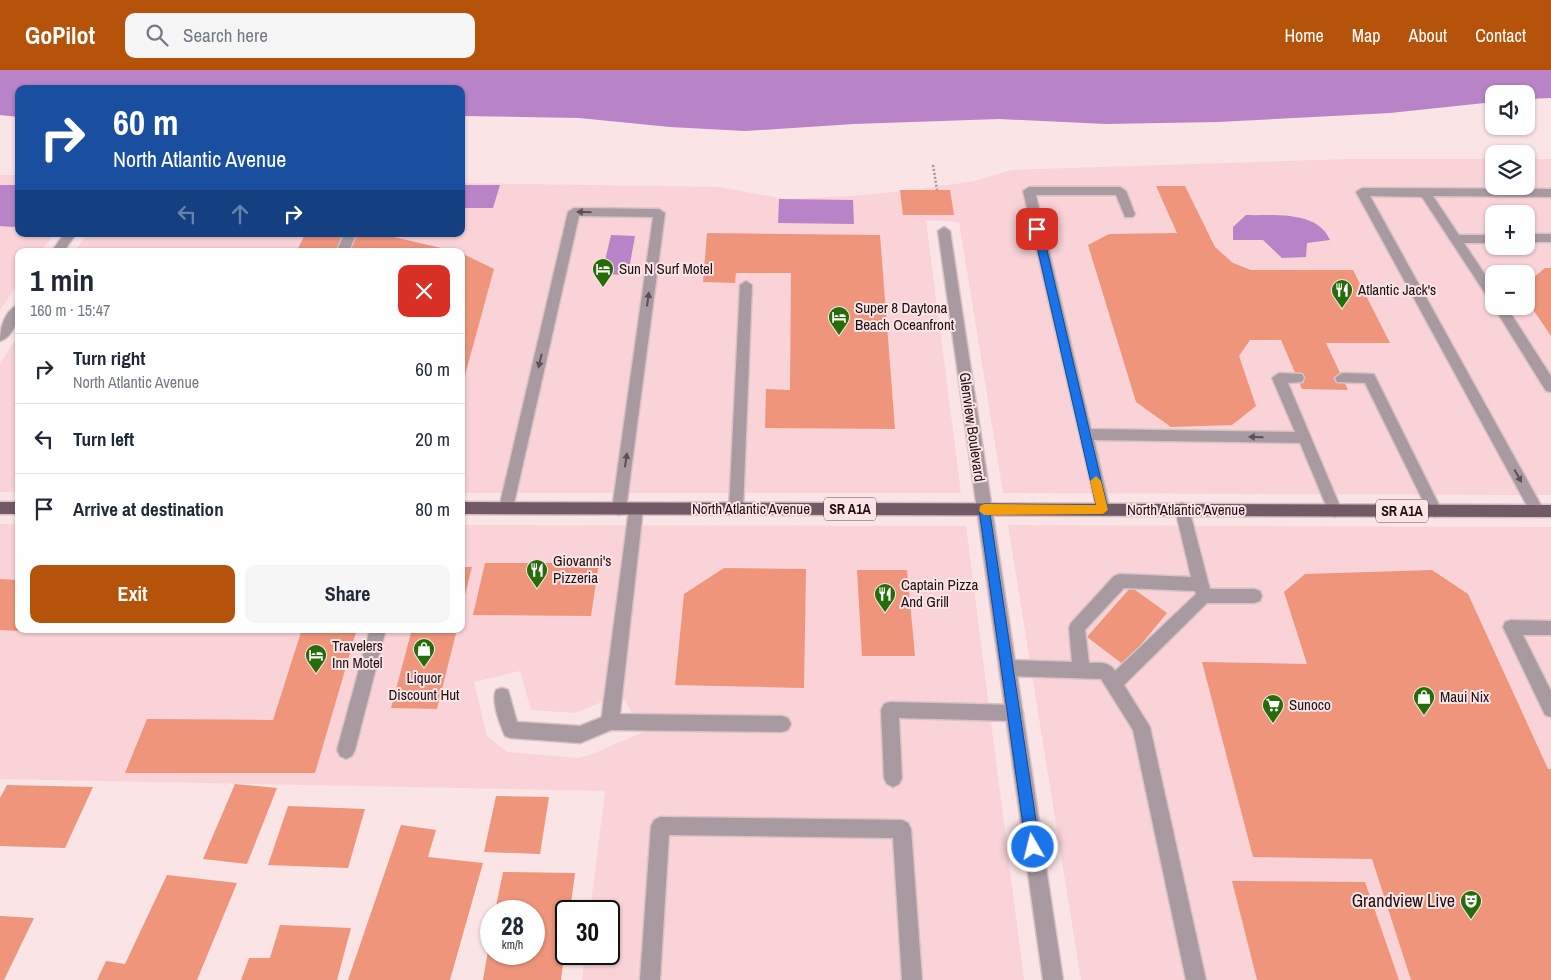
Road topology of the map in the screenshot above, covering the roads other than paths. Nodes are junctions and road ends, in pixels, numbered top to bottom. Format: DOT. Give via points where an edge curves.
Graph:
graph roads {
  1 [pos="1426,193"];
  2 [pos="1551,193"];
  3 [pos="1130,214"];
  4 [pos="944,230"];
  5 [pos="68,237"];
  6 [pos="1535,238"];
  7 [pos="1551,238"];
  8 [pos="1456,239"];
  9 [pos="1485,239"];
  10 [pos="60,248"];
  11 [pos="1485,284"];
  12 [pos="746,285"];
  13 [pos="15,315"];
  14 [pos="1505,315"];
  15 [pos="0,336"];
  16 [pos="1297,378"];
  17 [pos="1342,378"];
  18 [pos="1551,386"];
  19 [pos="1085,434"];
  20 [pos="1305,438"];
  21 [pos="0,508"];
  22 [pos="15,508"];
  23 [pos="465,508"];
  24 [pos="506,508"];
  25 [pos="619,509"];
  26 [pos="636,509"];
  27 [pos="736,509"];
  28 [pos="984,509"];
  29 [pos="1182,509"];
  30 [pos="1103,510"];
  31 [pos="1335,510"];
  32 [pos="1435,510"];
  33 [pos="1544,511"];
  34 [pos="1202,590"];
  35 [pos="1254,596"];
  36 [pos="1551,628"];
  37 [pos="377,633"];
  38 [pos="1008,668"];
  39 [pos="1081,670"];
  40 [pos="1113,684"];
  41 [pos="502,696"];
  42 [pos="1551,709"];
  43 [pos="1014,713"];
  44 [pos="610,722"];
  45 [pos="782,724"];
  46 [pos="346,750"];
  47 [pos="893,778"];
  48 [pos="650,980"];
  49 [pos="912,980"];
  50 [pos="1053,980"];
  51 [pos="1196,980"];
  1 -- 2 [label="street"];
  1 -- 8 [label="street"];
  1 -- 33 [label="street, one-way" via="1362,192 1498,440"];
  3 -- 19 [label="street" via="1120,191 1029,192"];
  4 -- 28 [label="street, Glenview Boulevard"];
  5 -- 10 [label="street"];
  6 -- 7 [label="street"];
  8 -- 9 [label="street"];
  8 -- 11 [label="street"];
  12 -- 27 [label="street"];
  13 -- 15 [label="street"];
  14 -- 18 [label="street"];
  16 -- 20 [label="street" via="1280,378"];
  17 -- 32 [label="street" via="1369,378"];
  20 -- 19 [label="street, one-way"];
  19 -- 30 [label="street"];
  20 -- 31 [label="street"];
  21 -- 22 [label="main road"];
  23 -- 24 [label="main road, North Atlantic Avenue / SR A1A"];
  24 -- 25 [label="main road, North Atlantic Avenue / SR A1A"];
  25 -- 24 [label="street, one-way" via="660,214 574,212"];
  25 -- 26 [label="main road, North Atlantic Avenue / SR A1A"];
  26 -- 27 [label="main road, North Atlantic Avenue / SR A1A"];
  26 -- 44 [label="street"];
  27 -- 28 [label="main road, North Atlantic Avenue / SR A1A"];
  28 -- 30 [label="main road, North Atlantic Avenue / SR A1A"];
  28 -- 38 [label="street, Glenview Boulevard"];
  29 -- 30 [label="main road, North Atlantic Avenue / SR A1A"];
  29 -- 31 [label="main road, North Atlantic Avenue / SR A1A"];
  29 -- 34 [label="street"];
  31 -- 32 [label="main road, North Atlantic Avenue / SR A1A"];
  32 -- 33 [label="main road, North Atlantic Avenue / SR A1A"];
  34 -- 35 [label="street"];
  34 -- 39 [label="street" via="1120,582 1077,628"];
  34 -- 40 [label="street"];
  36 -- 42 [label="street" via="1511,627"];
  37 -- 46 [label="street"];
  38 -- 39 [label="street"];
  38 -- 43 [label="street, Glenview Boulevard"];
  39 -- 40 [label="street" via="1106,672"];
  40 -- 51 [label="street" via="1140,727"];
  41 -- 44 [label="street" via="511,730 580,735"];
  43 -- 47 [label="street" via="890,710"];
  43 -- 50 [label="street, Glenview Boulevard"];
  44 -- 45 [label="street"];
  48 -- 49 [label="street" via="660,826 902,829"];
}
